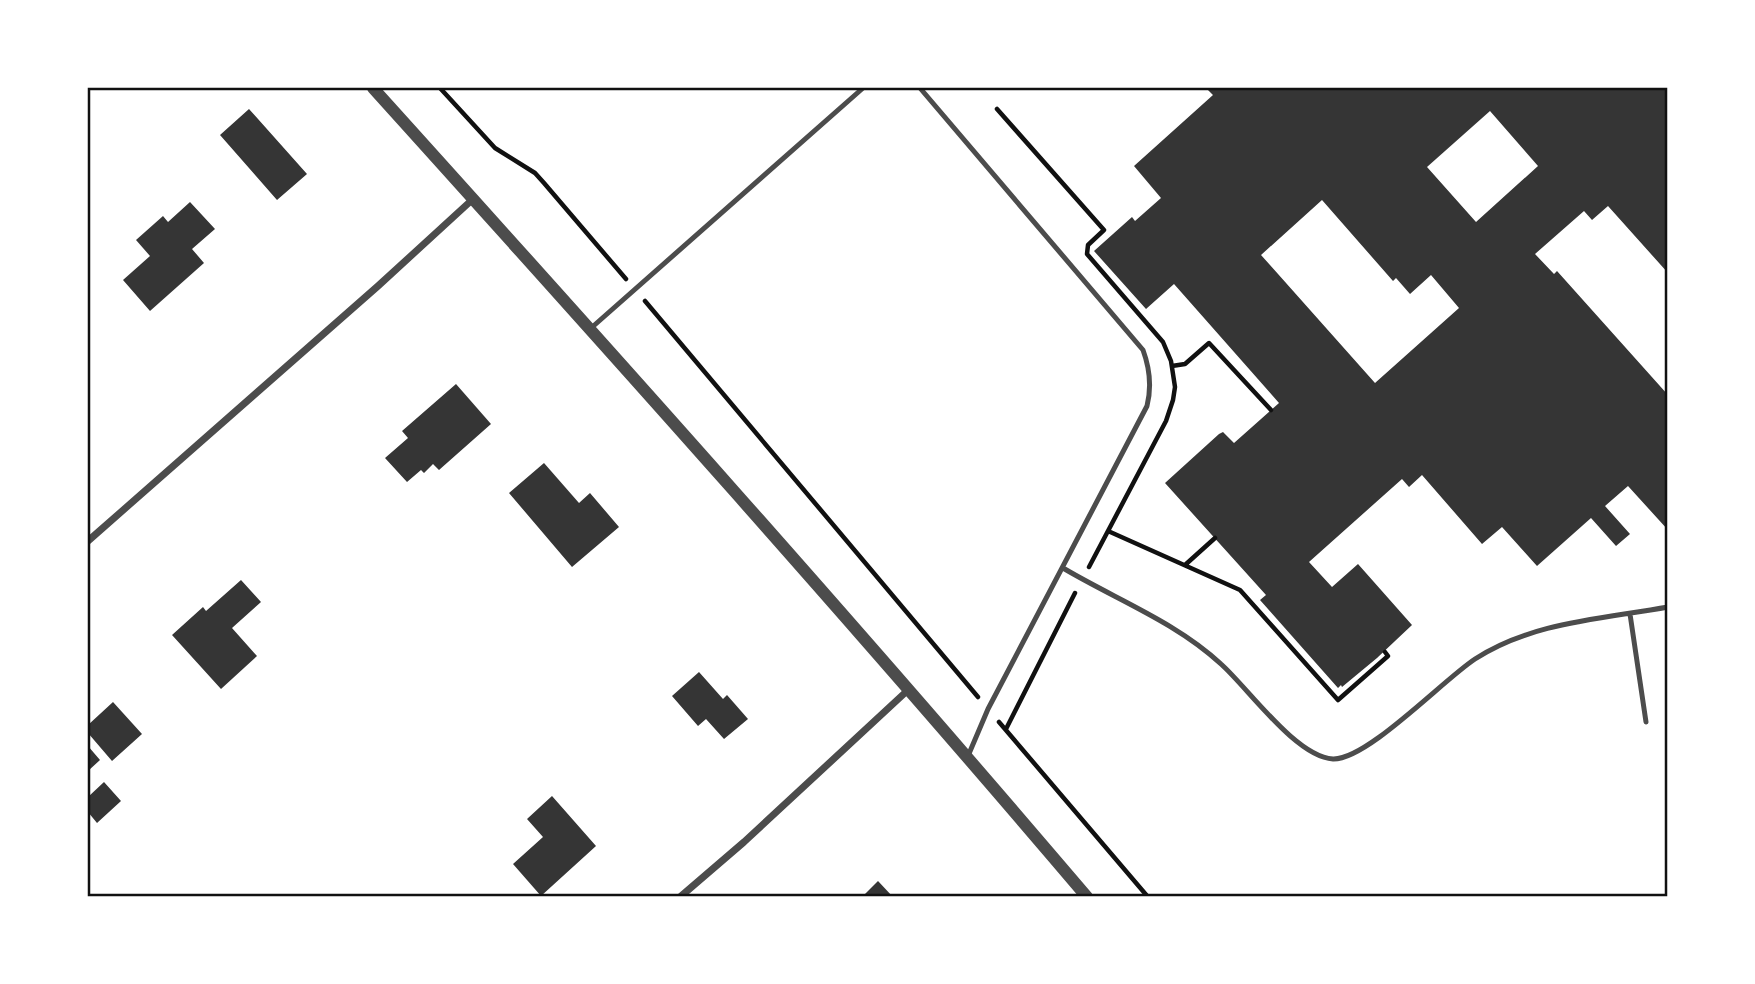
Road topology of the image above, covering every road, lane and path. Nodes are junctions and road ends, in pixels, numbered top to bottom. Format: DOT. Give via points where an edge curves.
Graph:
graph roads {
  1 [pos="373,88"];
  2 [pos="440,88"];
  3 [pos="863,88"];
  4 [pos="920,88"];
  5 [pos="998,109"];
  6 [pos="474,199"];
  7 [pos="635,289"];
  8 [pos="590,329"];
  9 [pos="1172,366"];
  10 [pos="1270,410"];
  11 [pos="1108,531"];
  12 [pos="1215,538"];
  13 [pos="88,541"];
  14 [pos="1185,565"];
  15 [pos="1063,568"];
  16 [pos="1083,579"];
  17 [pos="1668,607"];
  18 [pos="1630,614"];
  19 [pos="1385,652"];
  20 [pos="908,690"];
  21 [pos="988,709"];
  22 [pos="1646,722"];
  23 [pos="1005,729"];
  24 [pos="968,757"];
  25 [pos="680,897"];
  26 [pos="1087,897"];
  27 [pos="1148,897"];
  1 -- 6 [label="street"];
  2 -- 7 [label="path" via="495,148 535,173"];
  3 -- 7 [label="lane"];
  4 -- 15 [label="lane" via="1143,350 1149,364 1151,391 1146,406"];
  5 -- 9 [label="path" via="1104,230 1088,246 1087,254 1163,342"];
  6 -- 8 [label="street"];
  6 -- 13 [label="street"];
  7 -- 8 [label="lane"];
  7 -- 21 [label="path"];
  8 -- 20 [label="street"];
  9 -- 10 [label="path" via="1185,364 1209,343"];
  9 -- 11 [label="path" via="1174,394 1169,414"];
  11 -- 14 [label="path"];
  11 -- 16 [label="path"];
  12 -- 14 [label="path"];
  14 -- 19 [label="path" via="1240,590 1338,700 1388,656"];
  15 -- 16 [label="lane"];
  15 -- 21 [label="lane"];
  16 -- 18 [label="lane" via="1191,641 1220,663 1291,736 1310,751 1333,759 1356,753 1496,646 1541,629"];
  16 -- 23 [label="path"];
  17 -- 18 [label="lane"];
  18 -- 22 [label="lane"];
  20 -- 24 [label="street"];
  20 -- 25 [label="street"];
  21 -- 23 [label="path"];
  21 -- 24 [label="lane"];
  23 -- 27 [label="path"];
  24 -- 26 [label="street"];
}
